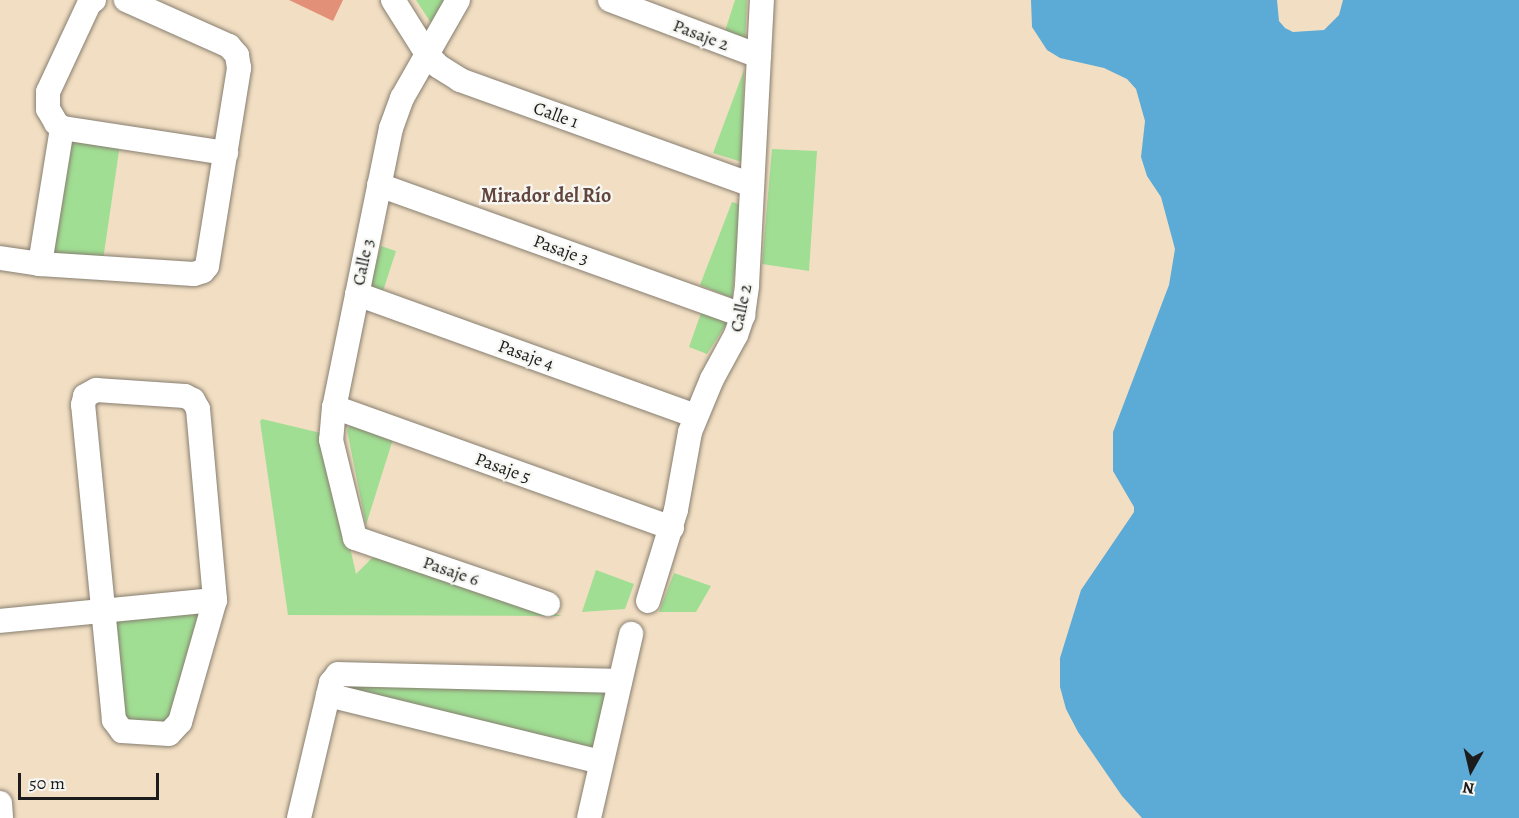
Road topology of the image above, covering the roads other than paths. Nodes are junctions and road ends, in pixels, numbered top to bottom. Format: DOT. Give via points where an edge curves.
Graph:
graph roads {
  1 [pos="94,0"];
  2 [pos="126,0"];
  3 [pos="393,0"];
  4 [pos="458,0"];
  5 [pos="610,0"];
  6 [pos="762,0"];
  7 [pos="427,54"];
  8 [pos="759,56"];
  9 [pos="62,128"];
  10 [pos="226,153"];
  11 [pos="379,185"];
  12 [pos="752,185"];
  13 [pos="0,258"];
  14 [pos="40,264"];
  15 [pos="357,294"];
  16 [pos="743,315"];
  17 [pos="334,407"];
  18 [pos="696,416"];
  19 [pos="672,528"];
  20 [pos="355,538"];
  21 [pos="215,600"];
  22 [pos="648,601"];
  23 [pos="548,604"];
  24 [pos="103,611"];
  25 [pos="0,621"];
  26 [pos="631,634"];
  27 [pos="620,681"];
  28 [pos="328,696"];
  29 [pos="601,762"];
  30 [pos="0,803"];
  31 [pos="306,816"];
  32 [pos="1,818"];
  33 [pos="589,818"];
  1 -- 9 [label="street" via="48,92 51,117"];
  2 -- 10 [label="street" via="229,46 237,56 239,68"];
  3 -- 7 [label="street, Calle 1"];
  4 -- 7 [label="street, Calle 3"];
  5 -- 8 [label="street, Pasaje 2"];
  6 -- 8 [label="street, Calle 2"];
  7 -- 11 [label="street, Calle 3" via="395,113"];
  7 -- 12 [label="street, Calle 1" via="438,66 474,85"];
  8 -- 12 [label="street, Calle 2"];
  9 -- 10 [label="street"];
  9 -- 14 [label="street"];
  10 -- 14 [label="street" via="209,260 203,270 194,274"];
  11 -- 15 [label="street, Calle 3"];
  11 -- 16 [label="street, Pasaje 3"];
  12 -- 16 [label="street, Calle 2"];
  13 -- 14 [label="street"];
  15 -- 17 [label="street, Calle 3"];
  15 -- 18 [label="street, Pasaje 4"];
  16 -- 18 [label="street, Calle 2"];
  17 -- 19 [label="street, Pasaje 5"];
  17 -- 20 [label="street, Calle 3" via="333,450"];
  18 -- 19 [label="street, Calle 2"];
  19 -- 22 [label="street, Calle 2"];
  20 -- 23 [label="street, Pasaje 6"];
  21 -- 24 [label="street"];
  21 -- 24 [label="street" via="180,722 174,731 165,734 126,732 115,725"];
  21 -- 24 [label="street" via="196,404 185,396 96,390 85,396 83,405"];
  24 -- 25 [label="street"];
  26 -- 27 [label="street"];
  27 -- 28 [label="street" via="342,674 332,679"];
  27 -- 29 [label="street"];
  28 -- 29 [label="street"];
  28 -- 31 [label="street"];
  29 -- 33 [label="street"];
  30 -- 32 [label="street"];
}
